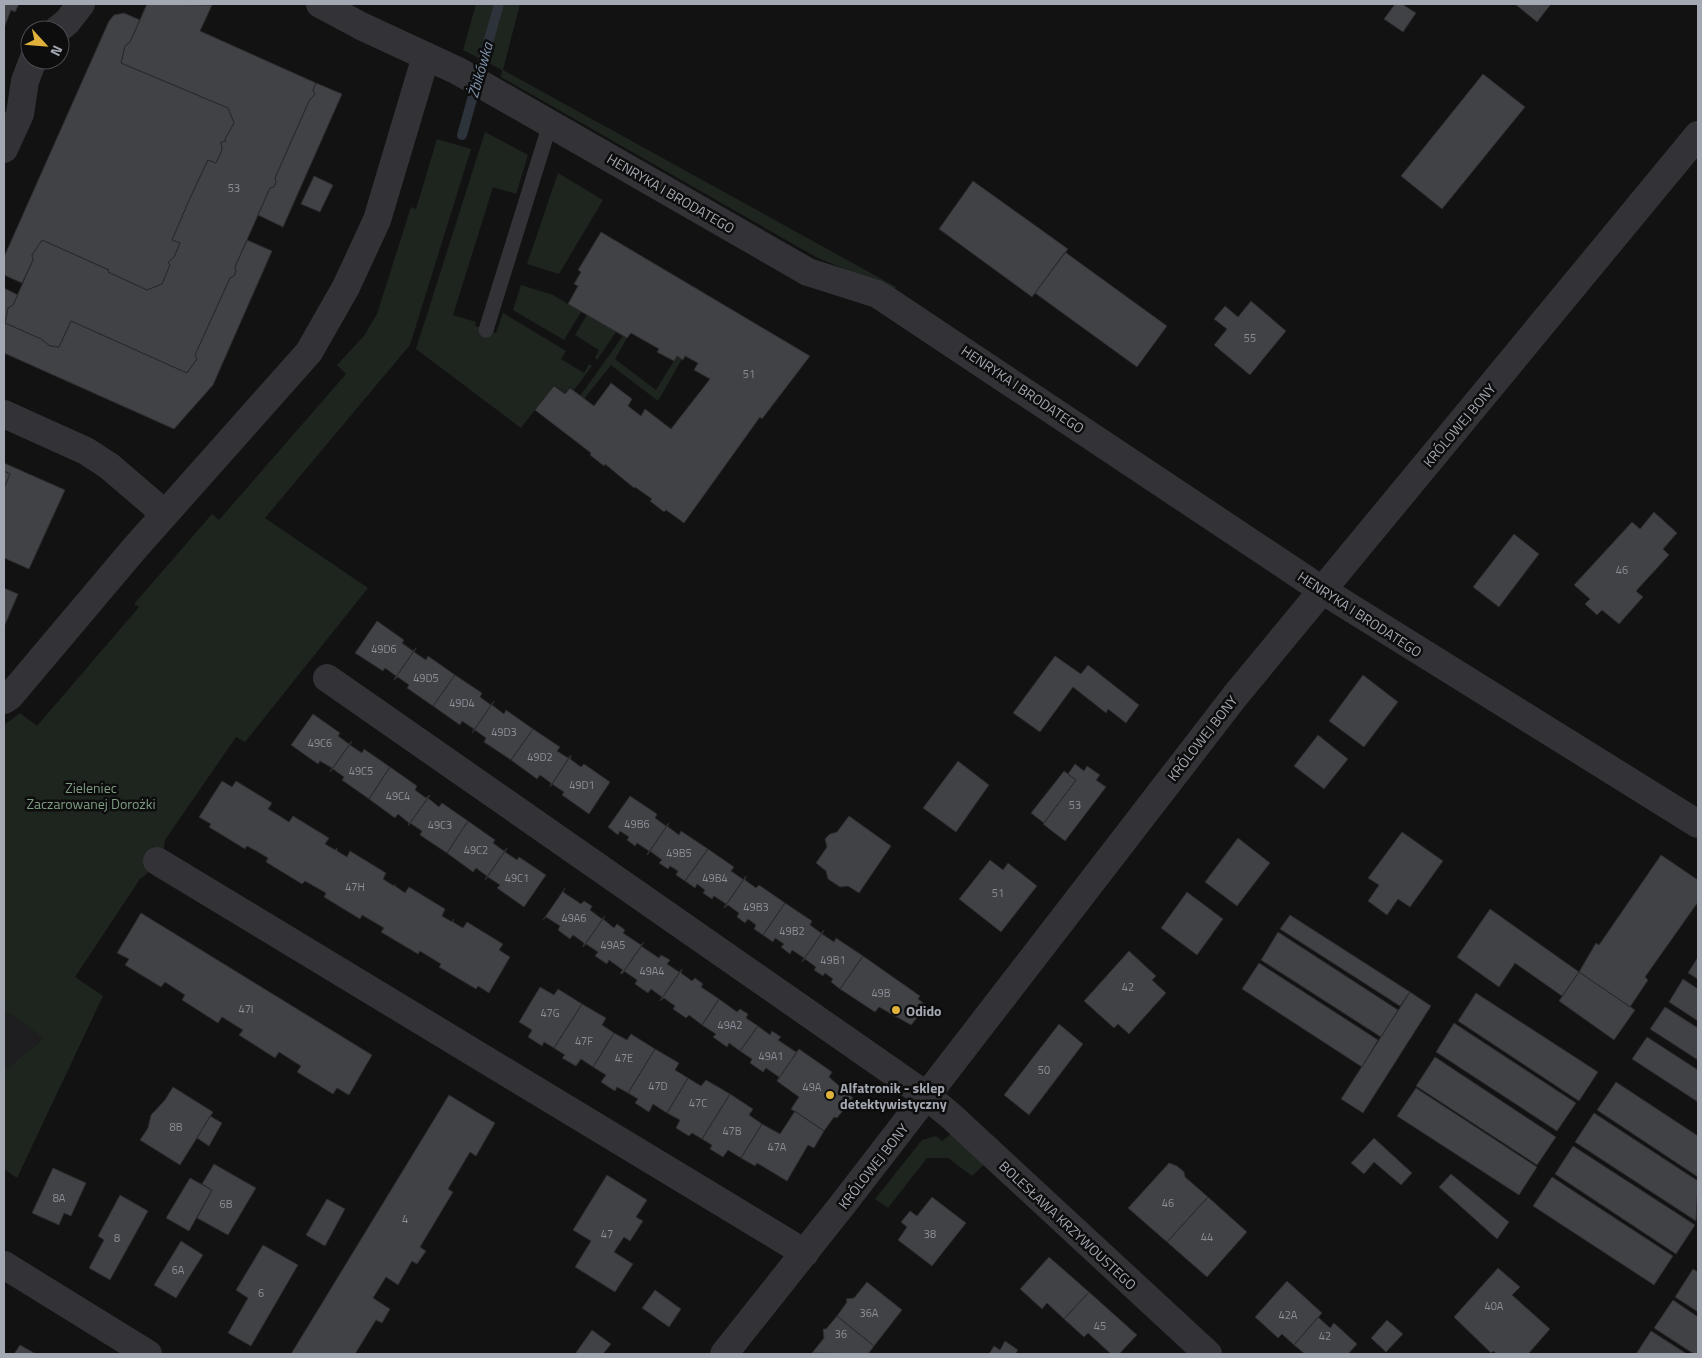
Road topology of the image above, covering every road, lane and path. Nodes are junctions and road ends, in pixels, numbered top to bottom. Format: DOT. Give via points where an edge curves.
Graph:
graph roads {
  1 [pos="81,4"];
  2 [pos="320,4"];
  3 [pos="69,20"];
  4 [pos="426,56"];
  5 [pos="30,70"];
  6 [pos="550,124"];
  7 [pos="1698,135"];
  8 [pos="4,149"];
  9 [pos="486,330"];
  10 [pos="4,414"];
  11 [pos="165,514"];
  12 [pos="1322,590"];
  13 [pos="327,678"];
  14 [pos="4,700"];
  15 [pos="1698,824"];
  16 [pos="157,861"];
  17 [pos="927,1096"];
  18 [pos="805,1253"];
  19 [pos="4,1265"];
  20 [pos="148,1354"];
  21 [pos="724,1354"];
  22 [pos="1208,1354"];
  1 -- 3 [label="street"];
  2 -- 4 [label="street, HENRYKA I BRODATEGO"];
  4 -- 6 [label="street, HENRYKA I BRODATEGO"];
  4 -- 11 [label="street" via="377,220 364,252 325,325 309,352"];
  5 -- 8 [label="street" via="20,114"];
  6 -- 9 [label="lane"];
  6 -- 12 [label="street, HENRYKA I BRODATEGO" via="808,272 877,294"];
  7 -- 12 [label="street, KRÓLOWEJ BONY"];
  10 -- 11 [label="street" via="109,466"];
  11 -- 14 [label="street"];
  12 -- 15 [label="street, HENRYKA I BRODATEGO"];
  12 -- 17 [label="street, KRÓLOWEJ BONY" via="1172,777"];
  13 -- 17 [label="street, BOLESŁAWA KRZYWOUSTEGO"];
  16 -- 18 [label="street"];
  17 -- 18 [label="street, KRÓLOWEJ BONY"];
  17 -- 22 [label="street, BOLESŁAWA KRZYWOUSTEGO"];
  18 -- 21 [label="street, KRÓLOWEJ BONY"];
  19 -- 20 [label="street"];
}
